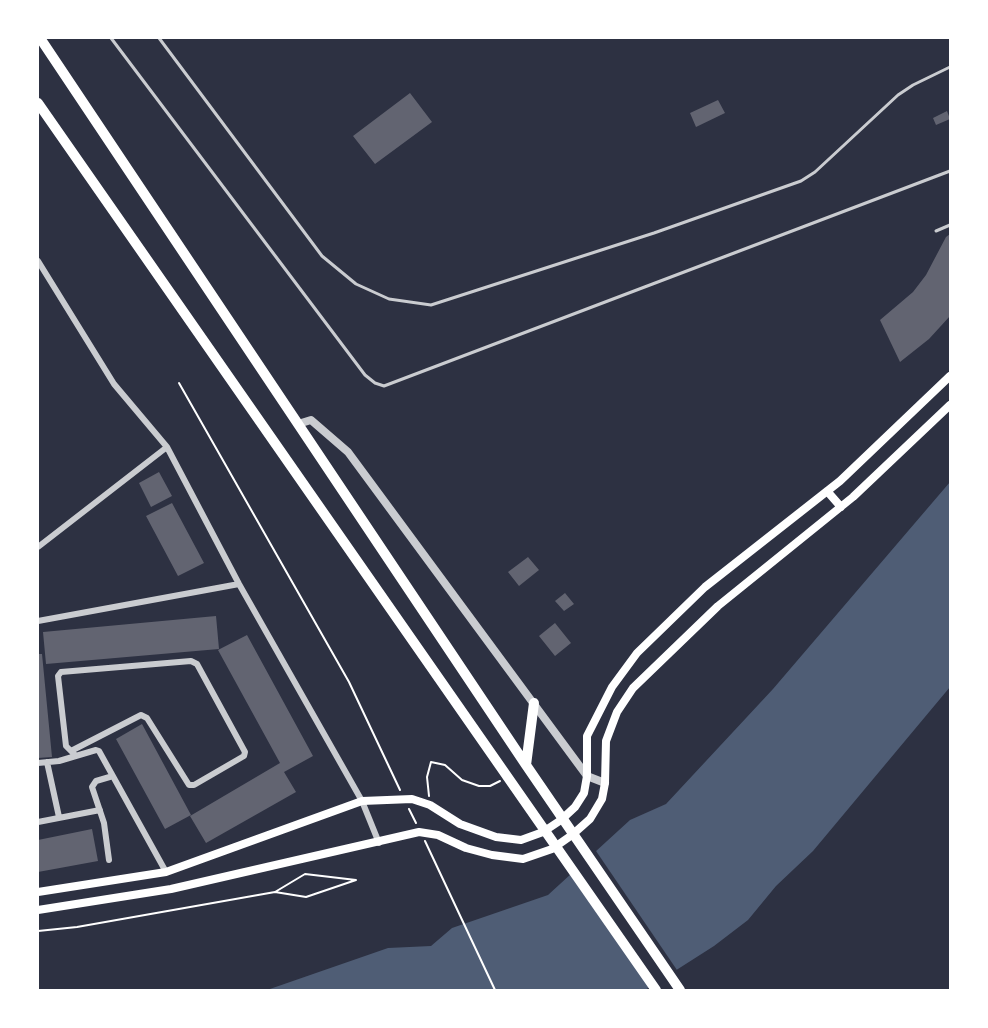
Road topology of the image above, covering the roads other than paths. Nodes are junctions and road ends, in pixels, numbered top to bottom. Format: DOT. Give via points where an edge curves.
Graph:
graph roads {
  1 [pos="40,38"];
  2 [pos="111,38"];
  3 [pos="159,38"];
  4 [pos="951,68"];
  5 [pos="38,102"];
  6 [pos="951,171"];
  7 [pos="951,225"];
  8 [pos="936,231"];
  9 [pos="38,261"];
  10 [pos="951,376"];
  11 [pos="951,405"];
  12 [pos="298,424"];
  13 [pos="167,447"];
  14 [pos="827,491"];
  15 [pos="841,507"];
  16 [pos="38,547"];
  17 [pos="239,584"];
  18 [pos="38,621"];
  19 [pos="534,703"];
  20 [pos="603,705"];
  21 [pos="617,712"];
  22 [pos="74,754"];
  23 [pos="47,762"];
  24 [pos="38,763"];
  25 [pos="528,769"];
  26 [pos="113,776"];
  27 [pos="587,776"];
  28 [pos="605,783"];
  29 [pos="362,801"];
  30 [pos="100,810"];
  31 [pos="59,817"];
  32 [pos="38,822"];
  33 [pos="379,843"];
  34 [pos="109,860"];
  35 [pos="166,872"];
  36 [pos="38,892"];
  37 [pos="38,910"];
  38 [pos="656,990"];
  39 [pos="680,990"];
  1 -- 12 [label="highway"];
  2 -- 6 [label="lane" via="365,375 384,386"];
  3 -- 4 [label="lane" via="322,256 356,284 389,299 431,305 801,181 898,95"];
  5 -- 38 [label="highway"];
  7 -- 8 [label="lane"];
  9 -- 13 [label="street" via="114,384"];
  10 -- 14 [label="main road"];
  11 -- 15 [label="main road"];
  12 -- 19 [label="street" via="311,420 348,452"];
  12 -- 25 [label="highway"];
  13 -- 16 [label="street"];
  13 -- 17 [label="street"];
  14 -- 15 [label="main road"];
  14 -- 20 [label="main road" via="705,587 637,653"];
  15 -- 21 [label="main road" via="718,606 633,688"];
  17 -- 18 [label="street"];
  17 -- 29 [label="street"];
  19 -- 25 [label="highway"];
  19 -- 27 [label="street"];
  20 -- 21 [label="main road"];
  20 -- 27 [label="main road" via="588,736"];
  21 -- 28 [label="main road" via="606,741"];
  22 -- 22 [label="street" via="66,746 58,676 61,672 191,661 197,664 245,752 189,785 147,718 141,715"];
  22 -- 23 [label="street"];
  22 -- 26 [label="street" via="99,751"];
  23 -- 24 [label="street"];
  23 -- 31 [label="street"];
  25 -- 39 [label="highway"];
  26 -- 30 [label="street" via="96,781 92,787"];
  26 -- 35 [label="street"];
  27 -- 28 [label="street"];
  27 -- 29 [label="main road" via="575,807 543,832 521,840 472,830 412,799"];
  28 -- 33 [label="main road" via="602,799 590,819 552,849 523,859 492,855 419,832"];
  29 -- 33 [label="street"];
  29 -- 35 [label="main road"];
  30 -- 31 [label="street"];
  30 -- 34 [label="street"];
  31 -- 32 [label="street"];
  33 -- 37 [label="main road" via="171,889"];
  35 -- 36 [label="main road"];
}
